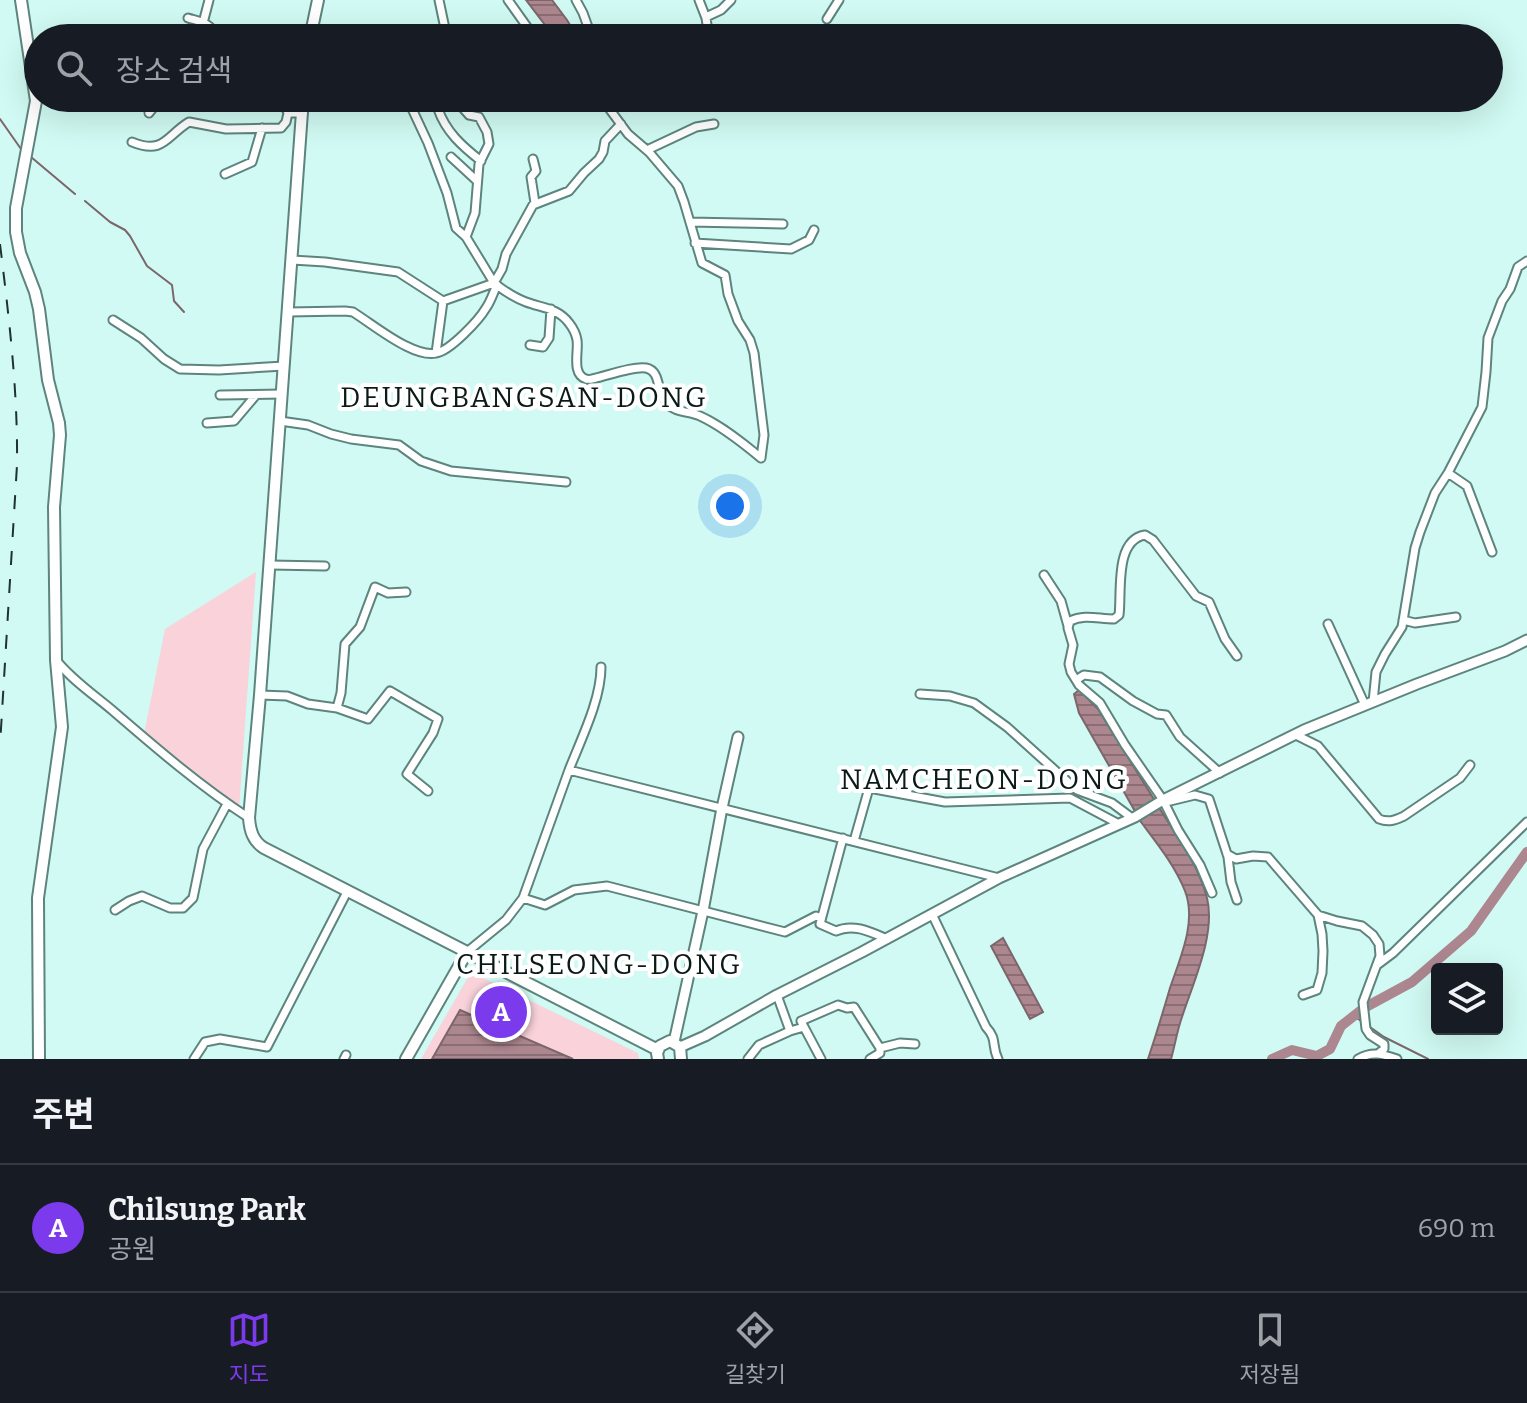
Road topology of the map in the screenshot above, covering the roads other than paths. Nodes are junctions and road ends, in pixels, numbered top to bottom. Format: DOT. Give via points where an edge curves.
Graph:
graph roads {
  1 [pos="21,0"];
  2 [pos="209,0"];
  3 [pos="439,0"];
  4 [pos="508,0"];
  5 [pos="576,0"];
  6 [pos="699,0"];
  7 [pos="731,0"];
  8 [pos="839,0"];
  9 [pos="316,2"];
  10 [pos="706,17"];
  11 [pos="188,18"];
  12 [pos="827,19"];
  13 [pos="203,23"];
  14 [pos="25,24"];
  15 [pos="312,24"];
  16 [pos="444,24"];
  17 [pos="525,24"];
  18 [pos="587,24"];
  19 [pos="707,24"];
  20 [pos="34,112"];
  21 [pos="414,112"];
  22 [pos="439,112"];
  23 [pos="466,112"];
  24 [pos="616,112"];
  25 [pos="288,113"];
  26 [pos="303,113"];
  27 [pos="621,124"];
  28 [pos="714,124"];
  29 [pos="262,128"];
  30 [pos="132,142"];
  31 [pos="647,150"];
  32 [pos="451,157"];
  33 [pos="533,159"];
  34 [pos="481,161"];
  35 [pos="225,174"];
  36 [pos="477,181"];
  37 [pos="535,203"];
  38 [pos="690,222"];
  39 [pos="783,224"];
  40 [pos="814,230"];
  41 [pos="466,237"];
  42 [pos="695,243"];
  43 [pos="292,260"];
  44 [pos="1527,261"];
  45 [pos="496,284"];
  46 [pos="443,301"];
  47 [pos="551,309"];
  48 [pos="288,312"];
  49 [pos="113,320"];
  50 [pos="530,345"];
  51 [pos="436,353"];
  52 [pos="284,366"];
  53 [pos="282,394"];
  54 [pos="220,395"];
  55 [pos="256,395"];
  56 [pos="280,421"];
  57 [pos="207,423"];
  58 [pos="1448,473"];
  59 [pos="566,482"];
  60 [pos="1492,552"];
  61 [pos="270,565"];
  62 [pos="325,566"];
  63 [pos="1044,575"];
  64 [pos="406,592"];
  65 [pos="1456,617"];
  66 [pos="1403,620"];
  67 [pos="1328,624"];
  68 [pos="1068,628"];
  69 [pos="1527,640"];
  70 [pos="1237,656"];
  71 [pos="56,660"];
  72 [pos="601,667"];
  73 [pos="1076,680"];
  74 [pos="920,694"];
  75 [pos="260,695"];
  76 [pos="1369,704"];
  77 [pos="337,708"];
  78 [pos="1296,735"];
  79 [pos="738,737"];
  80 [pos="1470,765"];
  81 [pos="569,770"];
  82 [pos="1220,773"];
  83 [pos="1077,790"];
  84 [pos="428,791"];
  85 [pos="1070,798"];
  86 [pos="1163,802"];
  87 [pos="227,804"];
  88 [pos="722,808"];
  89 [pos="249,818"];
  90 [pos="1133,818"];
  91 [pos="1527,822"];
  92 [pos="1119,824"];
  93 [pos="843,838"];
  94 [pos="854,841"];
  95 [pos="1227,854"];
  96 [pos="999,878"];
  97 [pos="348,890"];
  98 [pos="1212,893"];
  99 [pos="523,898"];
  100 [pos="1237,900"];
  101 [pos="115,910"];
  102 [pos="703,911"];
  103 [pos="932,914"];
  104 [pos="1318,915"];
  105 [pos="821,918"];
  106 [pos="887,939"];
  107 [pos="467,952"];
  108 [pos="1377,965"];
  109 [pos="777,995"];
  110 [pos="1303,995"];
  111 [pos="804,1027"];
  112 [pos="790,1031"];
  113 [pos="915,1044"];
  114 [pos="880,1048"];
  115 [pos="679,1049"];
  116 [pos="1379,1053"];
  117 [pos="658,1054"];
  118 [pos="39,1059"];
  119 [pos="194,1059"];
  120 [pos="406,1059"];
  121 [pos="748,1059"];
  122 [pos="821,1059"];
  123 [pos="870,1059"];
  124 [pos="998,1059"];
  125 [pos="1358,1059"];
  126 [pos="1397,1059"];
  1 -- 14 [label="main road"];
  2 -- 13 [label="street"];
  3 -- 16 [label="street"];
  4 -- 17 [label="street"];
  5 -- 18 [label="street"];
  6 -- 10 [label="street"];
  7 -- 10 [label="street"];
  8 -- 12 [label="street"];
  9 -- 15 [label="main road"];
  10 -- 19 [label="street"];
  11 -- 13 [label="street"];
  20 -- 71 [label="main road" via="15,218 39,309 59,423"];
  21 -- 41 [label="street" via="456,228"];
  22 -- 34 [label="street" via="451,133"];
  23 -- 34 [label="street" via="479,117 487,132 489,144"];
  24 -- 27 [label="street"];
  25 -- 26 [label="street"];
  25 -- 29 [label="street" via="283,127"];
  26 -- 43 [label="main road"];
  27 -- 31 [label="street"];
  27 -- 37 [label="street" via="605,141 599,159 569,191"];
  28 -- 31 [label="street"];
  29 -- 30 [label="street" via="189,122 154,147"];
  29 -- 35 [label="street" via="252,162"];
  31 -- 38 [label="street" via="678,186"];
  32 -- 36 [label="street"];
  33 -- 37 [label="street"];
  34 -- 36 [label="street"];
  36 -- 41 [label="street" via="475,213"];
  37 -- 45 [label="street" via="506,254"];
  38 -- 39 [label="street"];
  38 -- 42 [label="street"];
  40 -- 42 [label="street" via="809,240 791,249"];
  41 -- 45 [label="street"];
  42 -- 47 [label="street" via="702,263 725,275 738,321 753,347 764,435 761,458 715,424 664,402 650,369 586,380 578,371 574,330"];
  43 -- 46 [label="street" via="398,272"];
  43 -- 48 [label="main road"];
  44 -- 58 [label="street" via="1518,267 1488,338 1482,407"];
  45 -- 46 [label="street"];
  45 -- 47 [label="street"];
  45 -- 51 [label="street" via="475,321"];
  46 -- 51 [label="street"];
  47 -- 50 [label="street" via="548,342 543,347"];
  48 -- 51 [label="street" via="353,312 405,346"];
  48 -- 52 [label="main road"];
  49 -- 52 [label="street" via="180,369"];
  52 -- 53 [label="main road"];
  53 -- 55 [label="street"];
  53 -- 56 [label="main road"];
  54 -- 55 [label="street"];
  55 -- 57 [label="street" via="234,421"];
  56 -- 59 [label="street" via="399,445 421,461 451,471"];
  56 -- 61 [label="main road"];
  58 -- 60 [label="street" via="1467,486"];
  58 -- 66 [label="street" via="1415,548"];
  61 -- 62 [label="street"];
  61 -- 75 [label="main road"];
  63 -- 68 [label="street" via="1061,601"];
  64 -- 77 [label="street" via="375,587 360,627 345,644"];
  65 -- 66 [label="street"];
  66 -- 76 [label="street" via="1376,672"];
  67 -- 76 [label="street"];
  68 -- 70 [label="street" via="1076,618 1119,615 1123,563 1132,540 1145,535 1196,596 1209,602"];
  68 -- 73 [label="street" via="1073,645 1069,668"];
  69 -- 76 [label="main road"];
  71 -- 87 [label="street"];
  71 -- 118 [label="main road" via="62,727 38,898"];
  72 -- 81 [label="street"];
  73 -- 82 [label="street" via="1100,677 1133,701 1166,715 1180,737"];
  73 -- 86 [label="street" via="1100,703"];
  74 -- 83 [label="street" via="974,703"];
  75 -- 77 [label="street"];
  75 -- 89 [label="main road"];
  76 -- 78 [label="main road"];
  77 -- 84 [label="street" via="368,719 390,691 438,719 407,774"];
  78 -- 80 [label="street" via="1318,746 1385,821 1404,816 1460,778"];
  78 -- 82 [label="main road"];
  79 -- 88 [label="main road"];
  81 -- 88 [label="street"];
  81 -- 99 [label="street"];
  82 -- 86 [label="main road"];
  83 -- 85 [label="street"];
  83 -- 90 [label="street" via="1112,803"];
  85 -- 92 [label="street"];
  85 -- 94 [label="street" via="945,802 869,788"];
  86 -- 90 [label="main road"];
  86 -- 95 [label="street" via="1195,795 1209,799"];
  86 -- 98 [label="street"];
  87 -- 89 [label="street"];
  87 -- 101 [label="street" via="203,849 193,898 183,908 142,896"];
  88 -- 93 [label="street"];
  88 -- 102 [label="main road"];
  89 -- 97 [label="main road" via="258,844"];
  90 -- 92 [label="main road"];
  91 -- 108 [label="street"];
  92 -- 96 [label="main road"];
  93 -- 94 [label="street"];
  93 -- 105 [label="street"];
  94 -- 96 [label="street"];
  95 -- 100 [label="street"];
  95 -- 104 [label="street" via="1236,859 1268,857"];
  96 -- 103 [label="main road"];
  97 -- 107 [label="main road"];
  97 -- 119 [label="street" via="267,1047 220,1039 205,1042"];
  99 -- 102 [label="street" via="545,905 574,890 607,886"];
  99 -- 107 [label="street" via="506,920"];
  102 -- 105 [label="street" via="785,932"];
  102 -- 115 [label="main road"];
  103 -- 106 [label="main road"];
  103 -- 124 [label="street" via="993,1035"];
  104 -- 108 [label="street" via="1366,928 1380,949"];
  104 -- 110 [label="street" via="1322,973 1317,990"];
  105 -- 106 [label="street" via="820,924 836,931 868,930"];
  106 -- 109 [label="main road"];
  107 -- 117 [label="main road"];
  107 -- 120 [label="main road"];
  108 -- 116 [label="street" via="1363,1002 1366,1029 1384,1044"];
  109 -- 112 [label="street"];
  109 -- 115 [label="main road"];
  111 -- 112 [label="street"];
  111 -- 114 [label="street" via="801,1021 838,1005 854,1007"];
  111 -- 122 [label="street"];
  112 -- 121 [label="street" via="759,1045"];
  113 -- 114 [label="street"];
  114 -- 123 [label="street"];
  115 -- 117 [label="main road" via="663,1043"];
  116 -- 125 [label="street"];
  116 -- 126 [label="street"];
}
